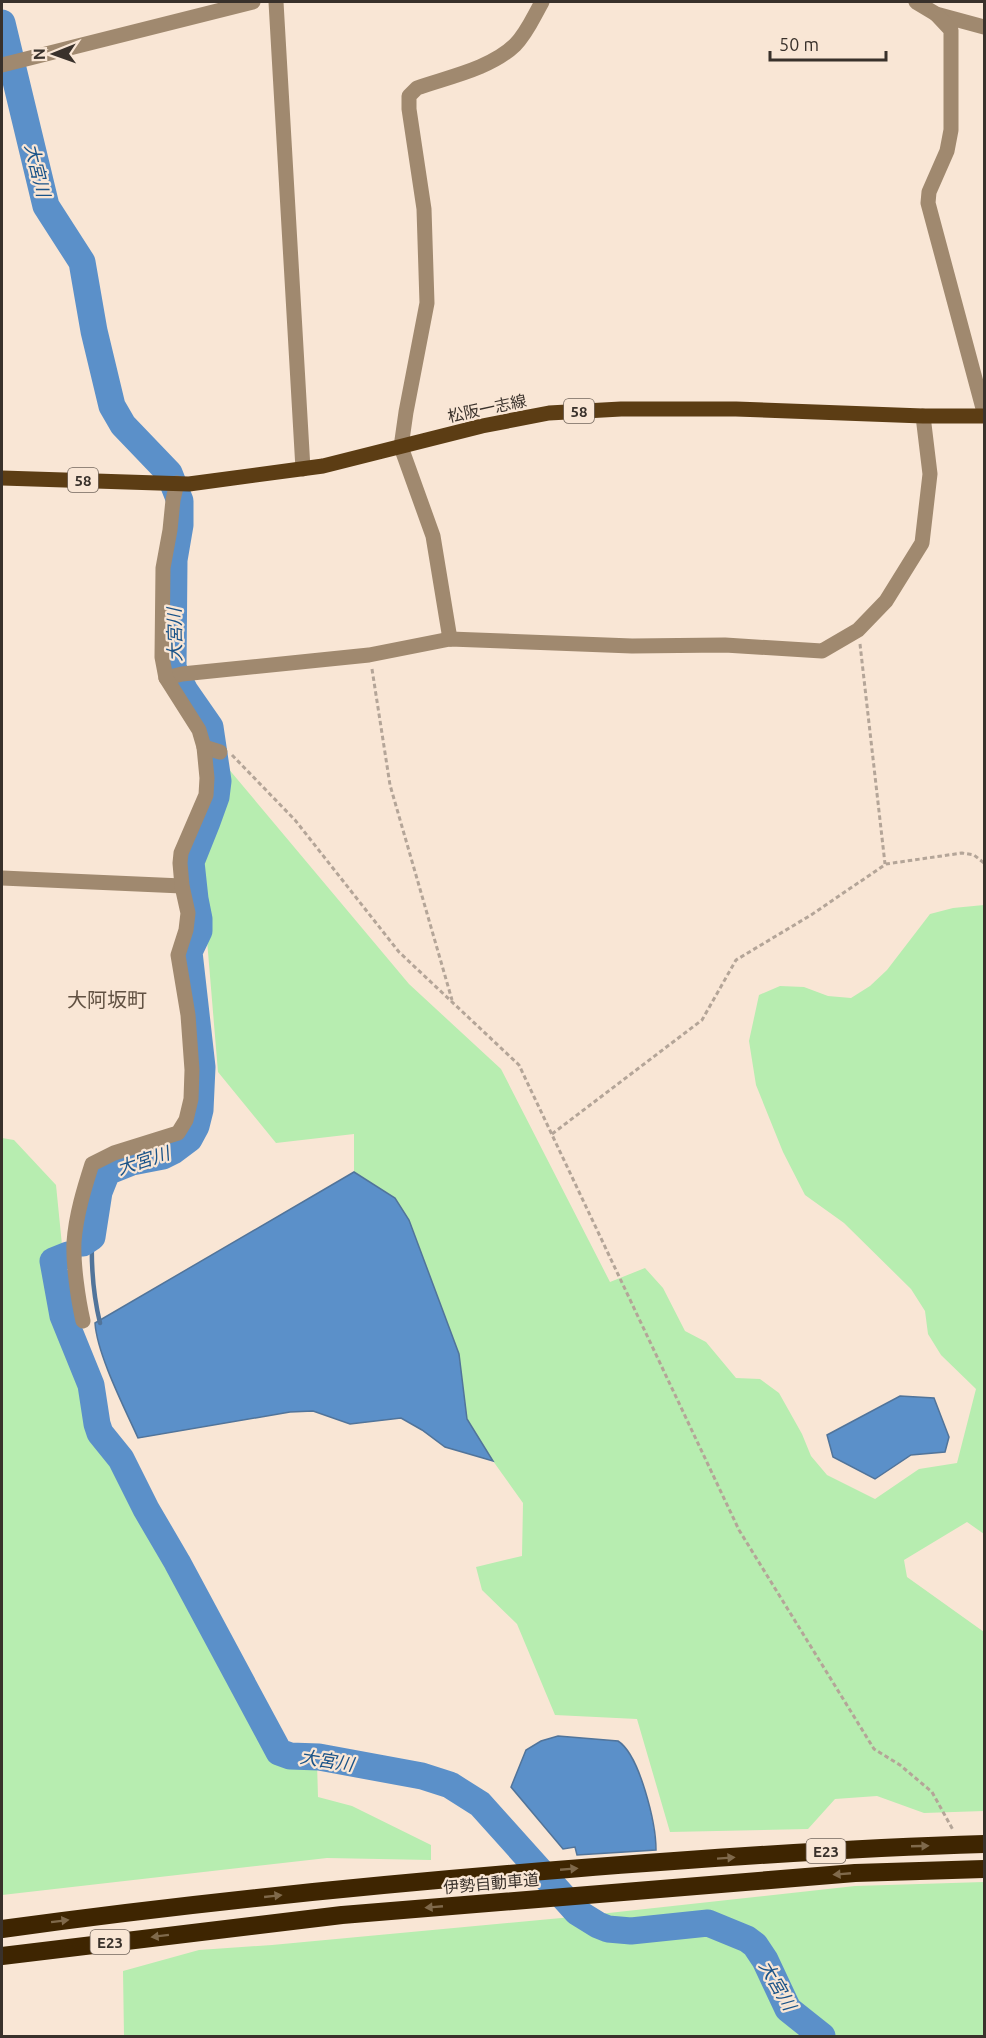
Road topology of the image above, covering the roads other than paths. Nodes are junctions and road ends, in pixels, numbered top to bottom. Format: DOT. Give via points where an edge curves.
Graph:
graph roads {
  1 [pos="253,2"];
  2 [pos="276,2"];
  3 [pos="542,2"];
  4 [pos="916,2"];
  5 [pos="936,14"];
  6 [pos="984,27"];
  7 [pos="2,65"];
  8 [pos="984,414"];
  9 [pos="923,416"];
  10 [pos="402,447"];
  11 [pos="303,469"];
  12 [pos="2,478"];
  13 [pos="174,483"];
  14 [pos="450,639"];
  15 [pos="172,676"];
  16 [pos="2,878"];
  17 [pos="182,886"];
  18 [pos="83,1321"];
  19 [pos="984,1844"];
  20 [pos="984,1869"];
  21 [pos="2,1929"];
  22 [pos="2,1956"];
  1 -- 7 [label="street"];
  2 -- 11 [label="street"];
  3 -- 10 [label="street" via="514,45 489,62 417,88 410,96 424,208 427,303"];
  4 -- 5 [label="street"];
  5 -- 6 [label="street"];
  5 -- 8 [label="street" via="951,30 951,130 928,203"];
  8 -- 9 [label="main road, 松阪一志線 / 58"];
  9 -- 10 [label="main road, 松阪一志線 / 58" via="736,409 549,413"];
  9 -- 14 [label="street" via="930,474 922,543 886,601 858,630 822,651"];
  10 -- 11 [label="main road, 松阪一志線 / 58"];
  10 -- 14 [label="street" via="433,536"];
  11 -- 13 [label="main road, 松阪一志線 / 58"];
  12 -- 13 [label="main road, 松阪一志線 / 58"];
  13 -- 15 [label="street" via="163,568 162,657"];
  14 -- 15 [label="street" via="369,655"];
  15 -- 17 [label="street" via="210,749 206,795 181,853"];
  16 -- 17 [label="street"];
  17 -- 18 [label="street" via="188,913 178,955 188,1015 191,1099 178,1133 92,1164 74,1243"];
  21 -- 19 [label="highway, 伊勢自動車道 / E23, one-way" via="215,1902 490,1876 877,1847"];
  20 -- 22 [label="highway, 伊勢自動車道 / E23, one-way" via="855,1873 342,1915"];
}
